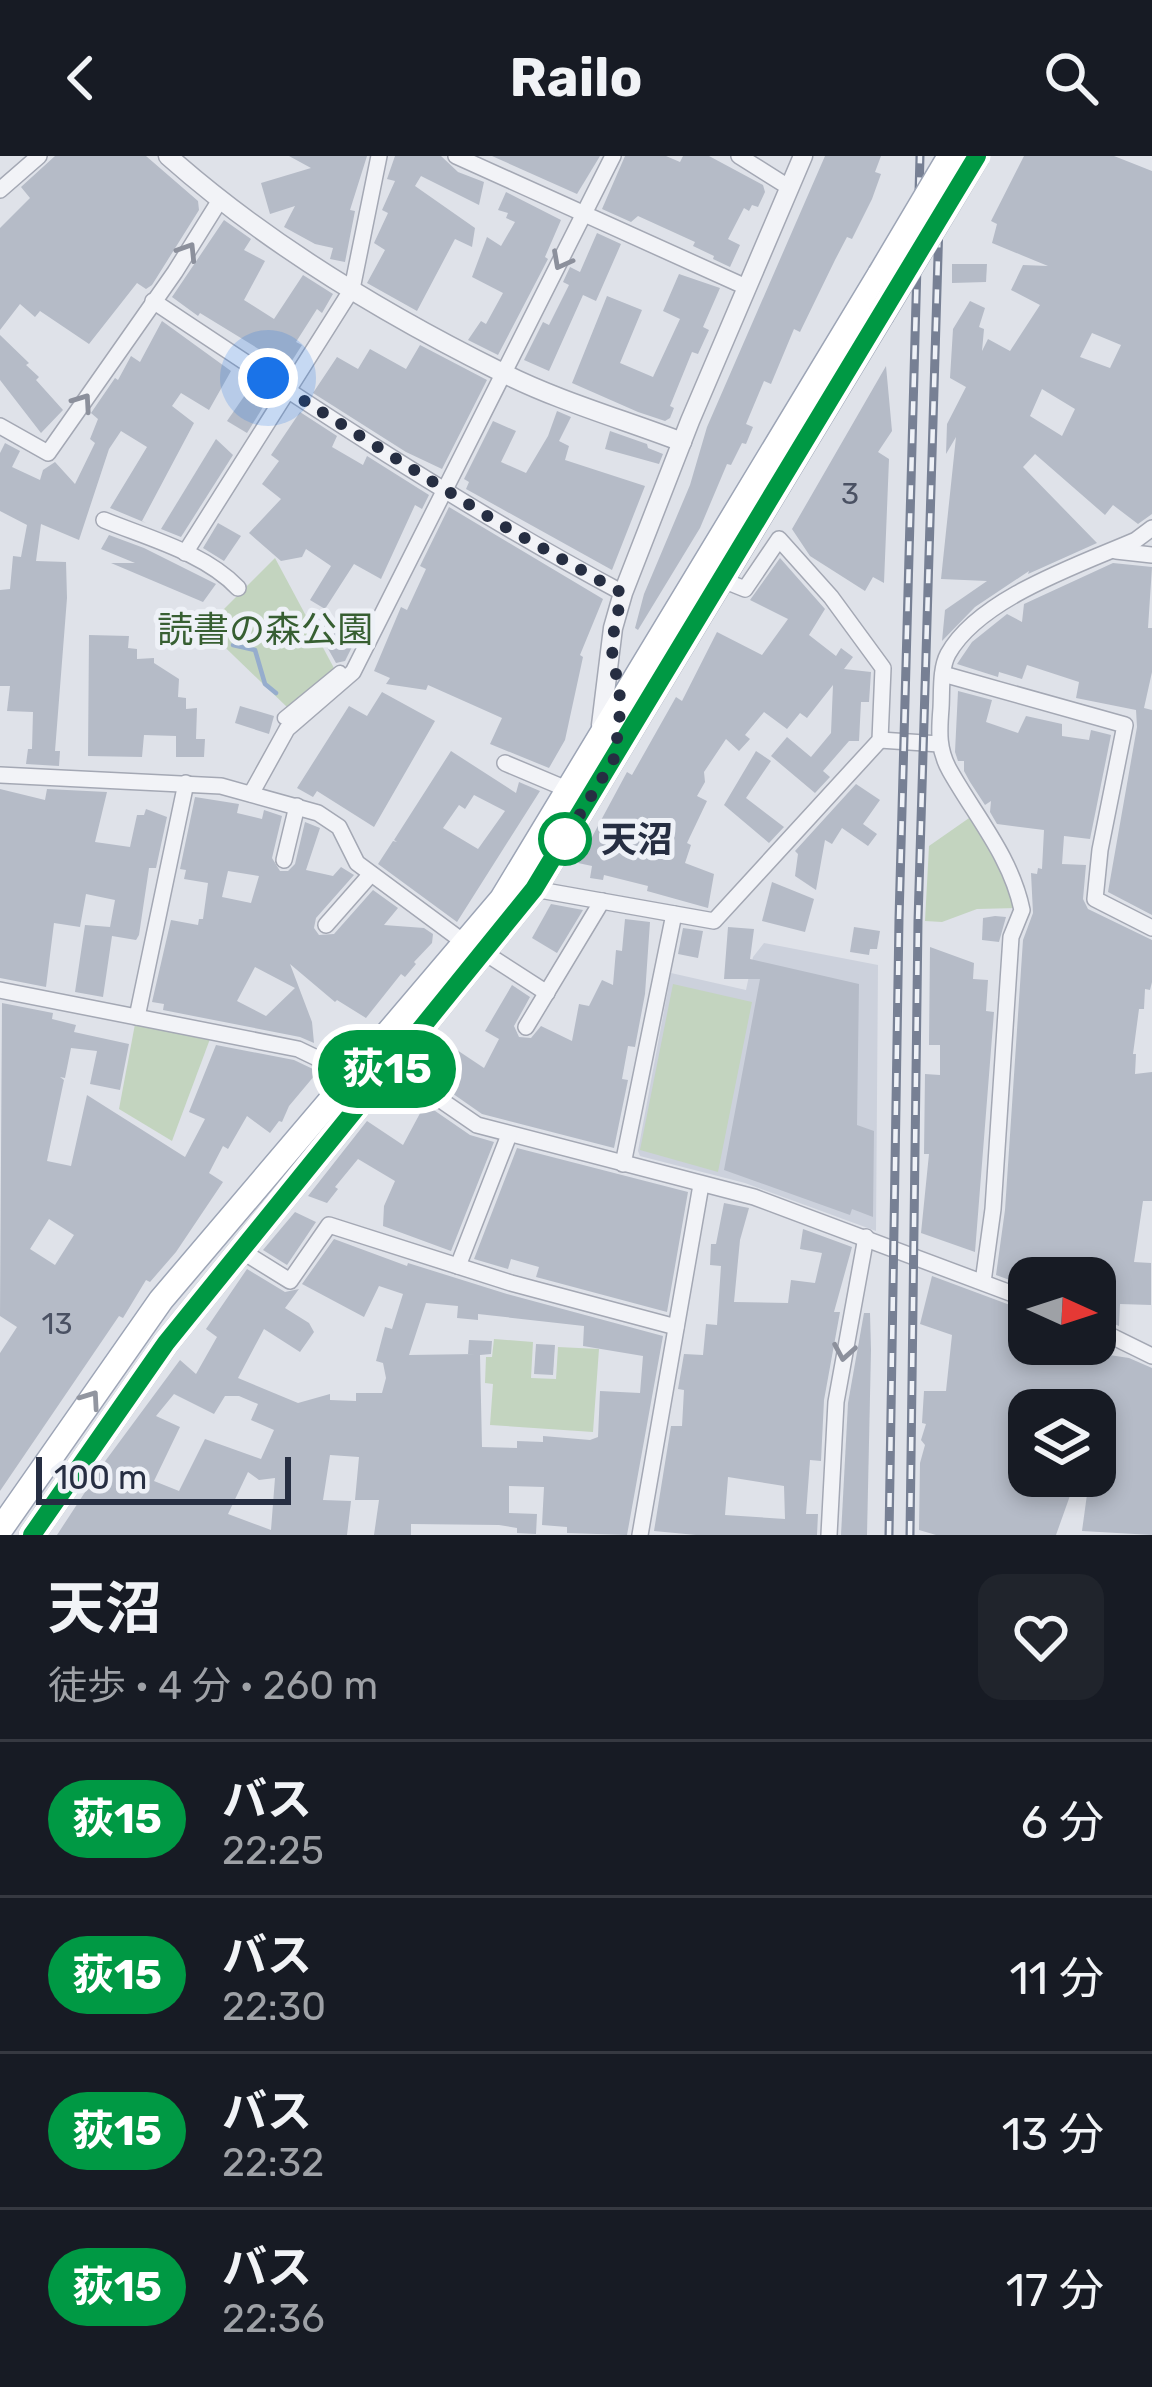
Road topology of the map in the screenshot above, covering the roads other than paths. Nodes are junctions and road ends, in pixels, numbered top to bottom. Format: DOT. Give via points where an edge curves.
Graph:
graph roads {
  1 [pos="39,156"];
  2 [pos="168,156"];
  3 [pos="379,156"];
  4 [pos="455,156"];
  5 [pos="613,156"];
  6 [pos="739,156"];
  7 [pos="803,156"];
  8 [pos="950,156"];
  9 [pos="977,156"];
  10 [pos="790,188"];
  11 [pos="0,190"];
  12 [pos="220,200"];
  13 [pos="586,212"];
  14 [pos="746,287"];
  15 [pos="352,289"];
  16 [pos="153,301"];
  17 [pos="502,373"];
  18 [pos="290,392"];
  19 [pos="0,426"];
  20 [pos="682,442"];
  21 [pos="442,488"];
  22 [pos="104,520"];
  23 [pos="1152,528"];
  24 [pos="1113,550"];
  25 [pos="185,553"];
  26 [pos="1152,555"];
  27 [pos="721,578"];
  28 [pos="238,589"];
  29 [pos="622,593"];
  30 [pos="680,644"];
  31 [pos="611,645"];
  32 [pos="645,663"];
  33 [pos="340,672"];
  34 [pos="943,674"];
  35 [pos="621,703"];
  36 [pos="284,718"];
  37 [pos="880,740"];
  38 [pos="939,744"];
  39 [pos="606,751"];
  40 [pos="505,763"];
  41 [pos="0,775"];
  42 [pos="187,783"];
  43 [pos="569,790"];
  44 [pos="251,794"];
  45 [pos="297,806"];
  46 [pos="284,860"];
  47 [pos="371,874"];
  48 [pos="534,889"];
  49 [pos="602,901"];
  50 [pos="674,914"];
  51 [pos="326,925"];
  52 [pos="1152,928"];
  53 [pos="475,948"];
  54 [pos="0,990"];
  55 [pos="547,992"];
  56 [pos="137,1017"];
  57 [pos="526,1027"];
  58 [pos="380,1058"];
  59 [pos="350,1074"];
  60 [pos="509,1135"];
  61 [pos="623,1164"];
  62 [pos="701,1185"];
  63 [pos="866,1237"];
  64 [pos="240,1250"];
  65 [pos="458,1266"];
  66 [pos="983,1282"];
  67 [pos="1008,1292"];
  68 [pos="676,1327"];
  69 [pos="1116,1338"];
  70 [pos="1152,1356"];
  71 [pos="0,1530"];
  72 [pos="32,1535"];
  73 [pos="640,1535"];
  74 [pos="829,1535"];
  1 -- 11 [label="street"];
  2 -- 12 [label="street"];
  3 -- 15 [label="street"];
  4 -- 13 [label="street"];
  5 -- 13 [label="street"];
  6 -- 10 [label="street"];
  7 -- 10 [label="street"];
  8 -- 32 [label="main road, bridge"];
  9 -- 27 [label="main road, bridge"];
  10 -- 14 [label="street"];
  12 -- 15 [label="street"];
  16 -- 12 [label="street, one-way"];
  13 -- 14 [label="street"];
  13 -- 17 [label="street, one-way"];
  14 -- 20 [label="street"];
  15 -- 17 [label="street"];
  15 -- 18 [label="street"];
  16 -- 18 [label="street"];
  19 -- 16 [label="street, one-way" via="48,453"];
  17 -- 20 [label="street"];
  17 -- 21 [label="street"];
  18 -- 21 [label="street"];
  18 -- 25 [label="street"];
  20 -- 29 [label="street"];
  21 -- 29 [label="street"];
  21 -- 44 [label="street" via="353,672 287,729"];
  22 -- 25 [label="street"];
  23 -- 24 [label="street"];
  24 -- 26 [label="street"];
  24 -- 34 [label="street" via="1020,590 948,654"];
  25 -- 28 [label="street"];
  27 -- 30 [label="main road"];
  27 -- 37 [label="street" via="745,589 779,539 883,668"];
  29 -- 31 [label="street"];
  30 -- 32 [label="street" via="652,671"];
  30 -- 39 [label="main road"];
  31 -- 32 [label="street" via="630,675"];
  31 -- 35 [label="street"];
  31 -- 39 [label="street"];
  32 -- 35 [label="main road"];
  33 -- 36 [label="street"];
  34 -- 38 [label="street"];
  34 -- 52 [label="street" via="1125,725 1095,899"];
  35 -- 39 [label="main road"];
  37 -- 38 [label="street"];
  37 -- 50 [label="street" via="714,921"];
  38 -- 66 [label="street" via="1010,872 1022,910 1011,937"];
  39 -- 43 [label="main road"];
  39 -- 48 [label="main road"];
  40 -- 43 [label="street"];
  41 -- 42 [label="street"];
  42 -- 44 [label="street"];
  42 -- 56 [label="street"];
  43 -- 53 [label="main road"];
  44 -- 45 [label="street"];
  45 -- 46 [label="street"];
  45 -- 47 [label="street" via="333,821"];
  47 -- 51 [label="street"];
  47 -- 53 [label="street"];
  48 -- 49 [label="street"];
  48 -- 53 [label="main road"];
  49 -- 50 [label="street"];
  49 -- 55 [label="street"];
  50 -- 61 [label="street"];
  53 -- 55 [label="street"];
  53 -- 58 [label="main road"];
  54 -- 56 [label="street"];
  55 -- 57 [label="street"];
  56 -- 59 [label="street" via="298,1049"];
  58 -- 59 [label="main road"];
  58 -- 60 [label="street" via="476,1125"];
  58 -- 64 [label="main road"];
  71 -- 59 [label="main road, one-way" via="161,1300"];
  60 -- 61 [label="street"];
  60 -- 65 [label="street"];
  61 -- 62 [label="street"];
  62 -- 63 [label="street"];
  62 -- 68 [label="street"];
  63 -- 66 [label="street"];
  63 -- 74 [label="street, one-way" via="836,1402"];
  64 -- 65 [label="street" via="290,1281 329,1225"];
  64 -- 72 [label="main road"];
  65 -- 68 [label="street"];
  66 -- 67 [label="street"];
  68 -- 73 [label="street"];
  69 -- 70 [label="street"];
}
